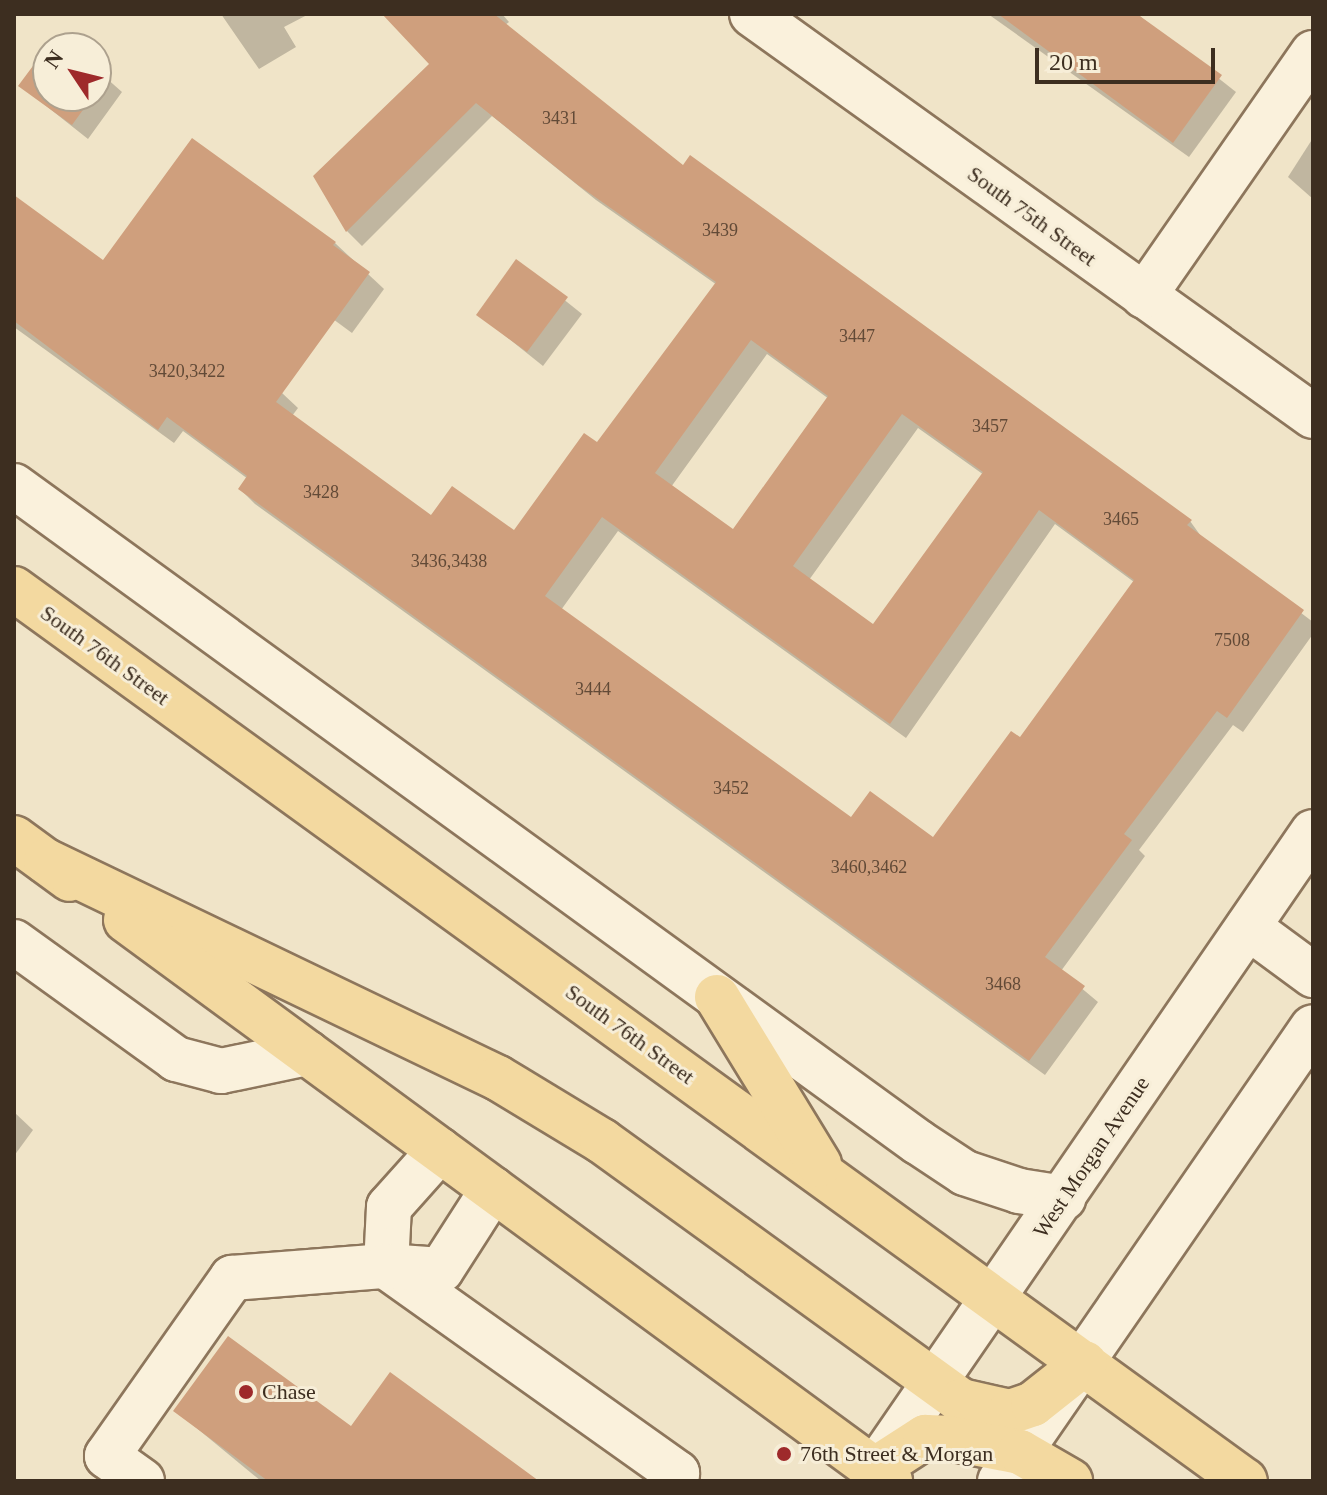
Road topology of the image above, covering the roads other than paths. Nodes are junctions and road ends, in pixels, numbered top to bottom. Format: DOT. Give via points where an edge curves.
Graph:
graph roads {
  1 [pos="752,14"];
  2 [pos="1313,53"];
  3 [pos="1144,296"];
  4 [pos="1313,416"];
  5 [pos="14,486"];
  6 [pos="14,589"];
  7 [pos="1313,832"];
  8 [pos="30,849"];
  9 [pos="1248,927"];
  10 [pos="14,942"];
  11 [pos="1313,975"];
  12 [pos="717,997"];
  13 [pos="1313,1027"];
  14 [pos="307,1053"];
  15 [pos="440,1150"];
  16 [pos="826,1176"];
  17 [pos="493,1189"];
  18 [pos="1063,1198"];
  19 [pos="386,1266"];
  20 [pos="995,1298"];
  21 [pos="1085,1363"];
  22 [pos="935,1384"];
  23 [pos="1010,1467"];
  24 [pos="877,1477"];
  25 [pos="142,1481"];
  26 [pos="671,1481"];
  27 [pos="1070,1481"];
  28 [pos="1245,1481"];
  1 -- 3 [label="street, South 75th Street"];
  2 -- 3 [label="street"];
  3 -- 4 [label="street, South 75th Street"];
  5 -- 12 [label="street"];
  6 -- 16 [label="main road, South 76th Street"];
  7 -- 9 [label="street, West Morgan Avenue"];
  8 -- 14 [label="main road"];
  8 -- 22 [label="main road" via="498,1078 602,1141"];
  9 -- 11 [label="street"];
  9 -- 18 [label="street, West Morgan Avenue"];
  10 -- 14 [label="street" via="176,1059 221,1071"];
  12 -- 16 [label="main road"];
  12 -- 18 [label="street" via="965,1173 1019,1191"];
  13 -- 21 [label="street"];
  14 -- 15 [label="main road"];
  15 -- 17 [label="main road"];
  15 -- 19 [label="street" via="389,1207"];
  16 -- 20 [label="main road, South 76th Street"];
  17 -- 19 [label="street" via="441,1270"];
  17 -- 24 [label="main road"];
  18 -- 20 [label="street, West Morgan Avenue"];
  19 -- 25 [label="street" via="232,1278 107,1456"];
  19 -- 26 [label="street" via="677,1473"];
  20 -- 21 [label="main road, South 76th Street"];
  20 -- 22 [label="street, West Morgan Avenue"];
  21 -- 22 [label="main road" via="1056,1389 1010,1412 961,1401"];
  21 -- 23 [label="street"];
  21 -- 28 [label="main road, South 76th Street"];
  22 -- 24 [label="street, West Morgan Avenue"];
  23 -- 24 [label="main road" via="993,1443 925,1437 902,1447"];
  23 -- 27 [label="main road"];
}
